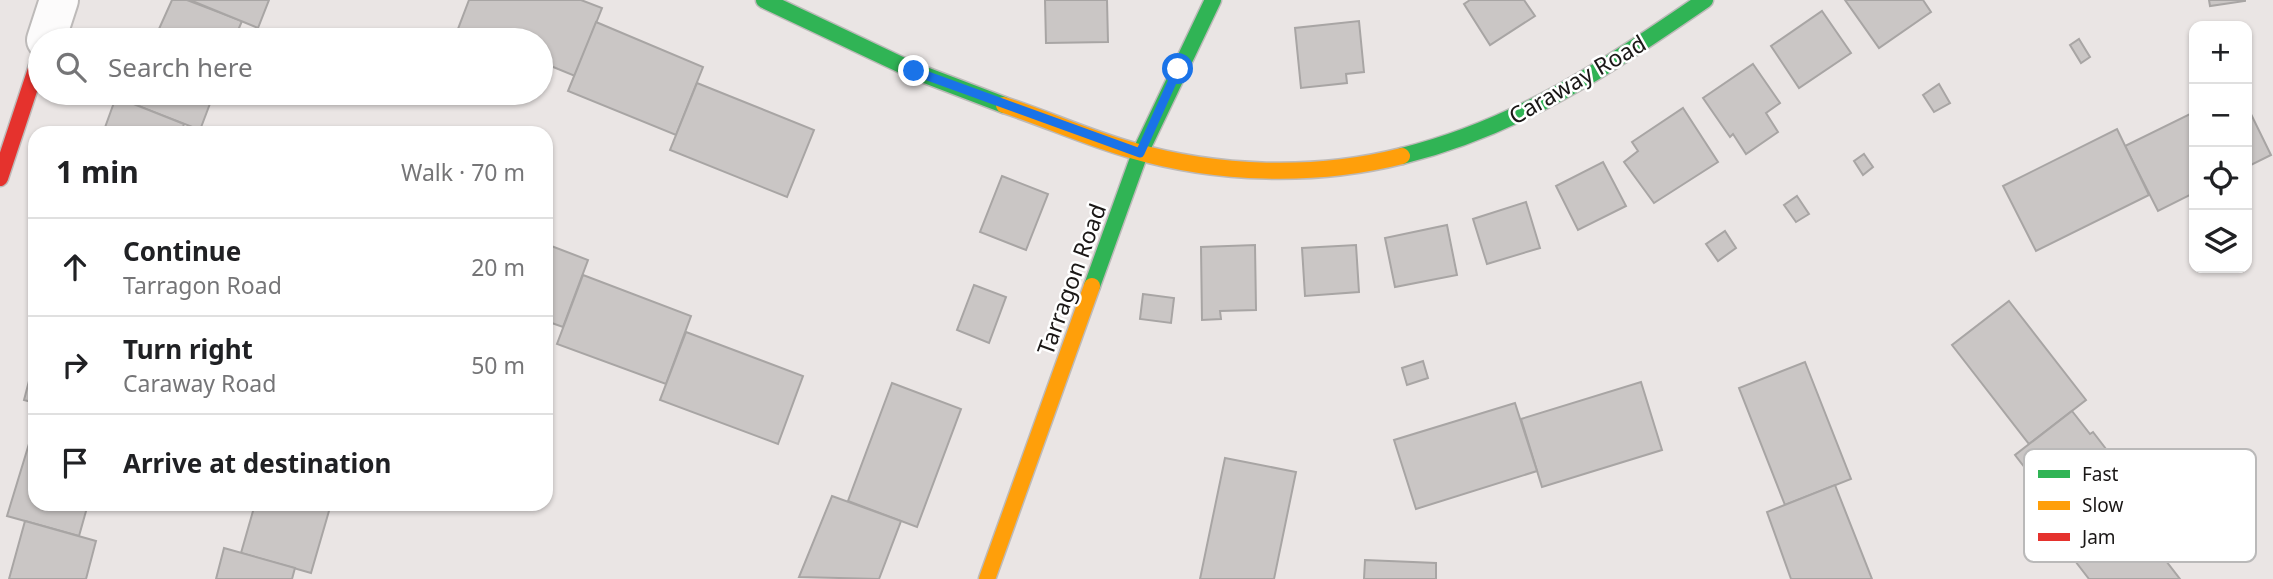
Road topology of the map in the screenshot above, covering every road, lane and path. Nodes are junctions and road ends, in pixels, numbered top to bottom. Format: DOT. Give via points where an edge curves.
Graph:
graph roads {
  1 [pos="59,0"];
  2 [pos="764,0"];
  3 [pos="1213,0"];
  4 [pos="1704,0"];
  5 [pos="50,28"];
  6 [pos="28,93"];
  7 [pos="1140,153"];
  8 [pos="0,178"];
  9 [pos="987,579"];
  1 -- 5 [label="street"];
  2 -- 7 [label="street, Caraway Road" via="914,71"];
  3 -- 7 [label="street, Tarragon Road"];
  4 -- 7 [label="street, Caraway Road" via="1606,68 1541,106 1477,134 1416,153 1340,167 1285,170"];
  6 -- 8 [label="street"];
  7 -- 9 [label="street, Tarragon Road"];
}
